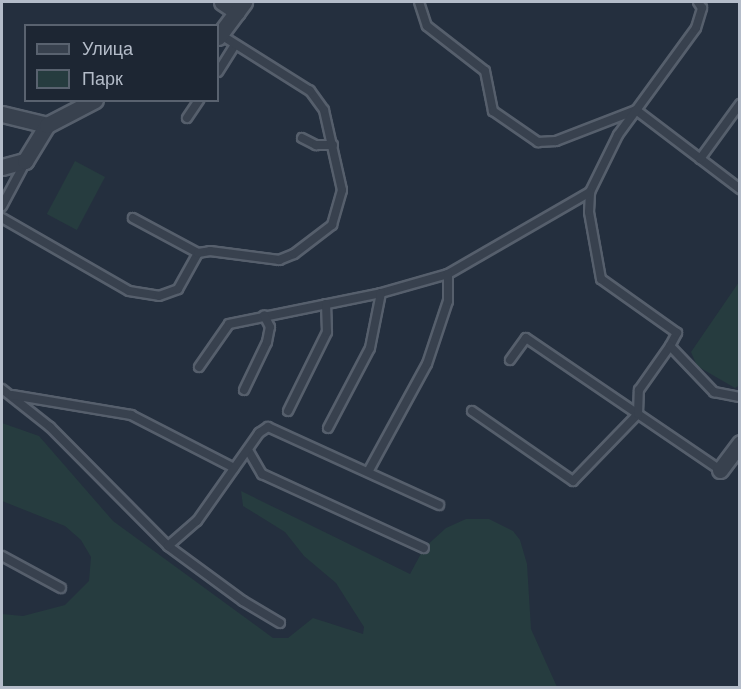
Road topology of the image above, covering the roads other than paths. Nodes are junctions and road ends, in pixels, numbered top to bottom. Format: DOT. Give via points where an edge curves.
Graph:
graph roads {
  1 [pos="222,2"];
  2 [pos="419,2"];
  3 [pos="698,2"];
  4 [pos="241,7"];
  5 [pos="219,36"];
  6 [pos="236,45"];
  7 [pos="219,70"];
  8 [pos="91,102"];
  9 [pos="198,102"];
  10 [pos="740,104"];
  11 [pos="636,110"];
  12 [pos="2,114"];
  13 [pos="187,118"];
  14 [pos="47,125"];
  15 [pos="302,138"];
  16 [pos="333,145"];
  17 [pos="700,159"];
  18 [pos="25,161"];
  19 [pos="2,167"];
  20 [pos="740,189"];
  21 [pos="590,192"];
  22 [pos="2,206"];
  23 [pos="2,218"];
  24 [pos="133,218"];
  25 [pos="198,253"];
  26 [pos="448,274"];
  27 [pos="381,293"];
  28 [pos="326,304"];
  29 [pos="264,315"];
  30 [pos="670,346"];
  31 [pos="510,360"];
  32 [pos="199,367"];
  33 [pos="2,389"];
  34 [pos="244,390"];
  35 [pos="11,395"];
  36 [pos="740,397"];
  37 [pos="288,411"];
  38 [pos="472,411"];
  39 [pos="638,414"];
  40 [pos="328,428"];
  41 [pos="738,448"];
  42 [pos="248,450"];
  43 [pos="234,468"];
  44 [pos="720,470"];
  45 [pos="368,472"];
  46 [pos="439,505"];
  47 [pos="168,546"];
  48 [pos="424,548"];
  49 [pos="2,556"];
  50 [pos="61,588"];
  51 [pos="280,623"];
  1 -- 4 [label="street"];
  2 -- 11 [label="lane" via="427,26 485,71 493,111 538,142 556,141"];
  3 -- 11 [label="lane" via="702,8 696,28"];
  4 -- 5 [label="street"];
  5 -- 6 [label="lane"];
  6 -- 7 [label="lane"];
  6 -- 16 [label="lane" via="310,91 324,110"];
  8 -- 14 [label="street"];
  9 -- 13 [label="lane"];
  10 -- 17 [label="lane"];
  11 -- 17 [label="lane"];
  11 -- 21 [label="lane" via="618,135"];
  12 -- 14 [label="street"];
  14 -- 18 [label="street"];
  15 -- 16 [label="lane"];
  16 -- 25 [label="lane" via="342,190 332,225 319,237 279,260 210,251"];
  17 -- 20 [label="lane"];
  18 -- 19 [label="street"];
  18 -- 22 [label="lane"];
  21 -- 26 [label="lane"];
  21 -- 30 [label="lane" via="589,212 601,279 677,333"];
  23 -- 25 [label="lane" via="112,282 159,296 178,289"];
  24 -- 25 [label="lane"];
  26 -- 27 [label="lane"];
  26 -- 45 [label="lane" via="448,301 427,364"];
  27 -- 28 [label="lane"];
  27 -- 40 [label="lane" via="370,348"];
  28 -- 29 [label="lane"];
  28 -- 37 [label="lane" via="327,332"];
  29 -- 32 [label="lane" via="229,324"];
  29 -- 34 [label="lane" via="270,327 267,342"];
  30 -- 36 [label="lane" via="714,392"];
  30 -- 39 [label="lane" via="639,390"];
  31 -- 39 [label="lane" via="526,338"];
  33 -- 35 [label="lane"];
  35 -- 43 [label="lane" via="131,415"];
  35 -- 47 [label="lane" via="50,427"];
  38 -- 39 [label="lane" via="573,481"];
  39 -- 44 [label="lane"];
  41 -- 44 [label="street"];
  42 -- 43 [label="lane"];
  42 -- 45 [label="lane" via="259,433 268,427 277,428"];
  42 -- 48 [label="lane" via="262,474"];
  43 -- 47 [label="lane" via="197,521"];
  45 -- 46 [label="lane"];
  47 -- 51 [label="lane"];
  49 -- 50 [label="lane"];
}
